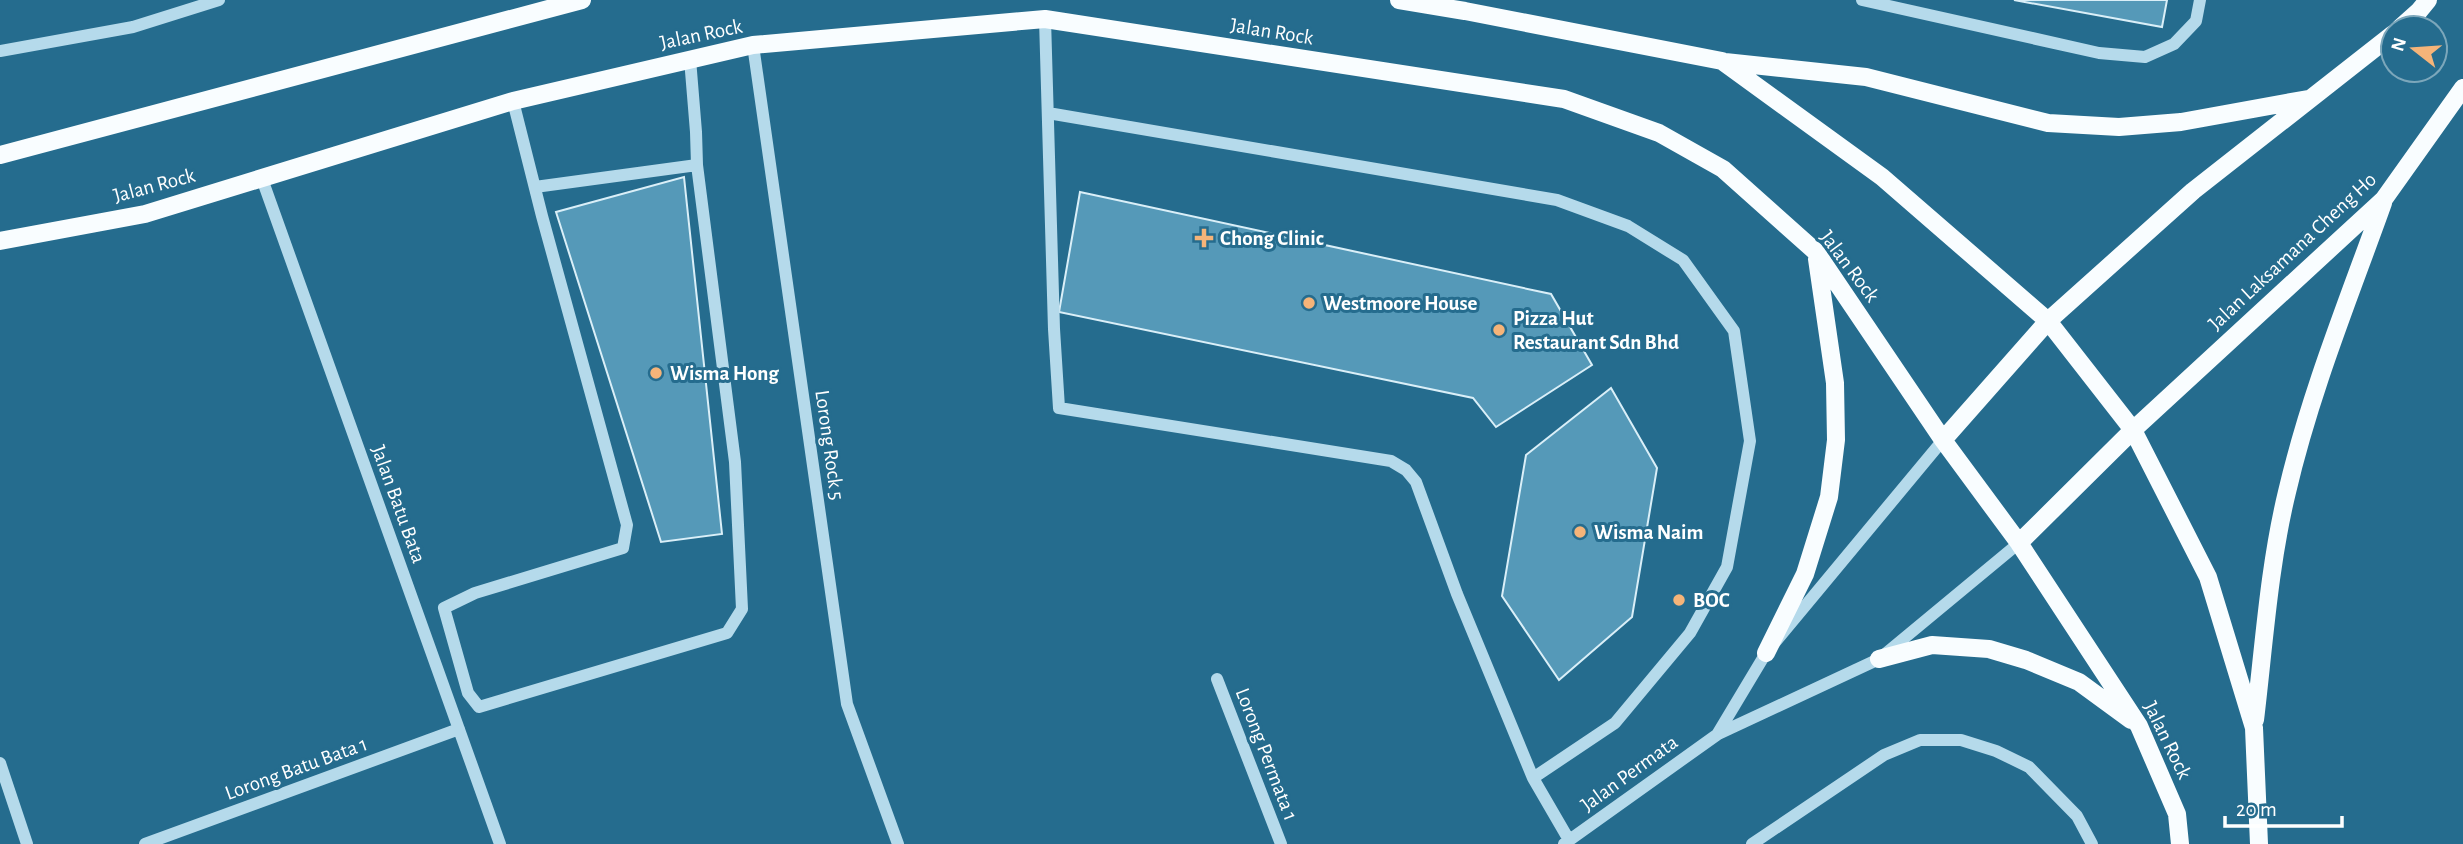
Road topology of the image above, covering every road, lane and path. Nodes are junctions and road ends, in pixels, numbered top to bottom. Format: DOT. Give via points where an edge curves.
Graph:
graph roads {
  1 [pos="219,0"];
  2 [pos="582,0"];
  3 [pos="1399,0"];
  4 [pos="1862,0"];
  5 [pos="2200,0"];
  6 [pos="2428,0"];
  7 [pos="1466,5"];
  8 [pos="2416,14"];
  9 [pos="1045,19"];
  10 [pos="753,45"];
  11 [pos="2379,45"];
  12 [pos="0,51"];
  13 [pos="690,59"];
  14 [pos="1722,61"];
  15 [pos="2463,88"];
  16 [pos="2313,98"];
  17 [pos="513,101"];
  18 [pos="1048,113"];
  19 [pos="0,155"];
  20 [pos="696,165"];
  21 [pos="261,176"];
  22 [pos="535,187"];
  23 [pos="2384,200"];
  24 [pos="0,241"];
  25 [pos="1816,252"];
  26 [pos="2049,321"];
  27 [pos="2133,430"];
  28 [pos="1943,440"];
  29 [pos="2019,543"];
  30 [pos="1766,653"];
  31 [pos="1880,659"];
  32 [pos="1217,679"];
  33 [pos="2139,726"];
  34 [pos="2254,728"];
  35 [pos="459,729"];
  36 [pos="1718,733"];
  37 [pos="0,763"];
  38 [pos="1533,778"];
  39 [pos="1566,842"];
  40 [pos="27,844"];
  41 [pos="145,844"];
  42 [pos="500,844"];
  43 [pos="898,844"];
  44 [pos="1281,844"];
  45 [pos="1752,844"];
  46 [pos="2092,844"];
  47 [pos="2180,844"];
  48 [pos="2259,844"];
  1 -- 12 [label="street" via="133,27"];
  2 -- 19 [label="main road"];
  3 -- 7 [label="main road"];
  4 -- 5 [label="street" via="2099,53 2145,57 2174,44 2196,21"];
  6 -- 8 [label="main road"];
  7 -- 14 [label="main road"];
  9 -- 10 [label="main road, Jalan Rock"];
  9 -- 18 [label="street"];
  9 -- 25 [label="main road, Jalan Rock" via="1564,99 1658,133 1723,169"];
  10 -- 13 [label="main road, Jalan Rock"];
  10 -- 43 [label="street, Lorong Rock 5" via="847,704"];
  11 -- 16 [label="main road"];
  13 -- 17 [label="main road, Jalan Rock"];
  13 -- 20 [label="street"];
  14 -- 16 [label="main road" via="1866,77 2048,123 2119,127 2181,122"];
  14 -- 26 [label="main road" via="1882,177"];
  15 -- 23 [label="main road, Jalan Laksamana Cheng Ho"];
  16 -- 26 [label="main road" via="2193,191"];
  17 -- 21 [label="main road, Jalan Rock"];
  17 -- 22 [label="street"];
  18 -- 38 [label="street" via="1059,408 1391,461 1406,470 1416,482"];
  18 -- 38 [label="street" via="1557,200 1628,226 1683,260 1734,331 1750,442 1727,568 1690,633 1615,723"];
  20 -- 22 [label="street"];
  20 -- 22 [label="street" via="735,462 742,609 727,634 479,707 468,694 444,608 475,593 623,548 627,525"];
  21 -- 24 [label="main road, Jalan Rock" via="145,214"];
  21 -- 35 [label="street, Jalan Batu Bata"];
  23 -- 27 [label="main road, Jalan Laksamana Cheng Ho"];
  23 -- 34 [label="main road" via="2305,424 2286,493"];
  25 -- 28 [label="main road, Jalan Rock"];
  25 -- 30 [label="main road" via="1835,383 1836,440 1829,497 1805,574"];
  26 -- 27 [label="main road"];
  26 -- 28 [label="main road"];
  27 -- 29 [label="main road, Jalan Laksamana Cheng Ho"];
  27 -- 34 [label="main road" via="2208,577"];
  28 -- 29 [label="main road, Jalan Rock"];
  28 -- 30 [label="street"];
  29 -- 31 [label="street"];
  29 -- 33 [label="main road, Jalan Rock"];
  30 -- 36 [label="street"];
  31 -- 33 [label="main road" via="1932,645 1989,649 2079,682"];
  31 -- 36 [label="street"];
  32 -- 44 [label="street, Lorong Permata 1"];
  33 -- 47 [label="main road, Jalan Rock" via="2177,814"];
  34 -- 48 [label="main road"];
  35 -- 41 [label="street, Lorong Batu Bata 1"];
  35 -- 42 [label="street, Jalan Batu Bata"];
  36 -- 39 [label="street, Jalan Permata"];
  37 -- 40 [label="street"];
  38 -- 39 [label="street"];
  45 -- 46 [label="street" via="1884,755 1920,740 1961,740 2029,767 2077,816"];
}
